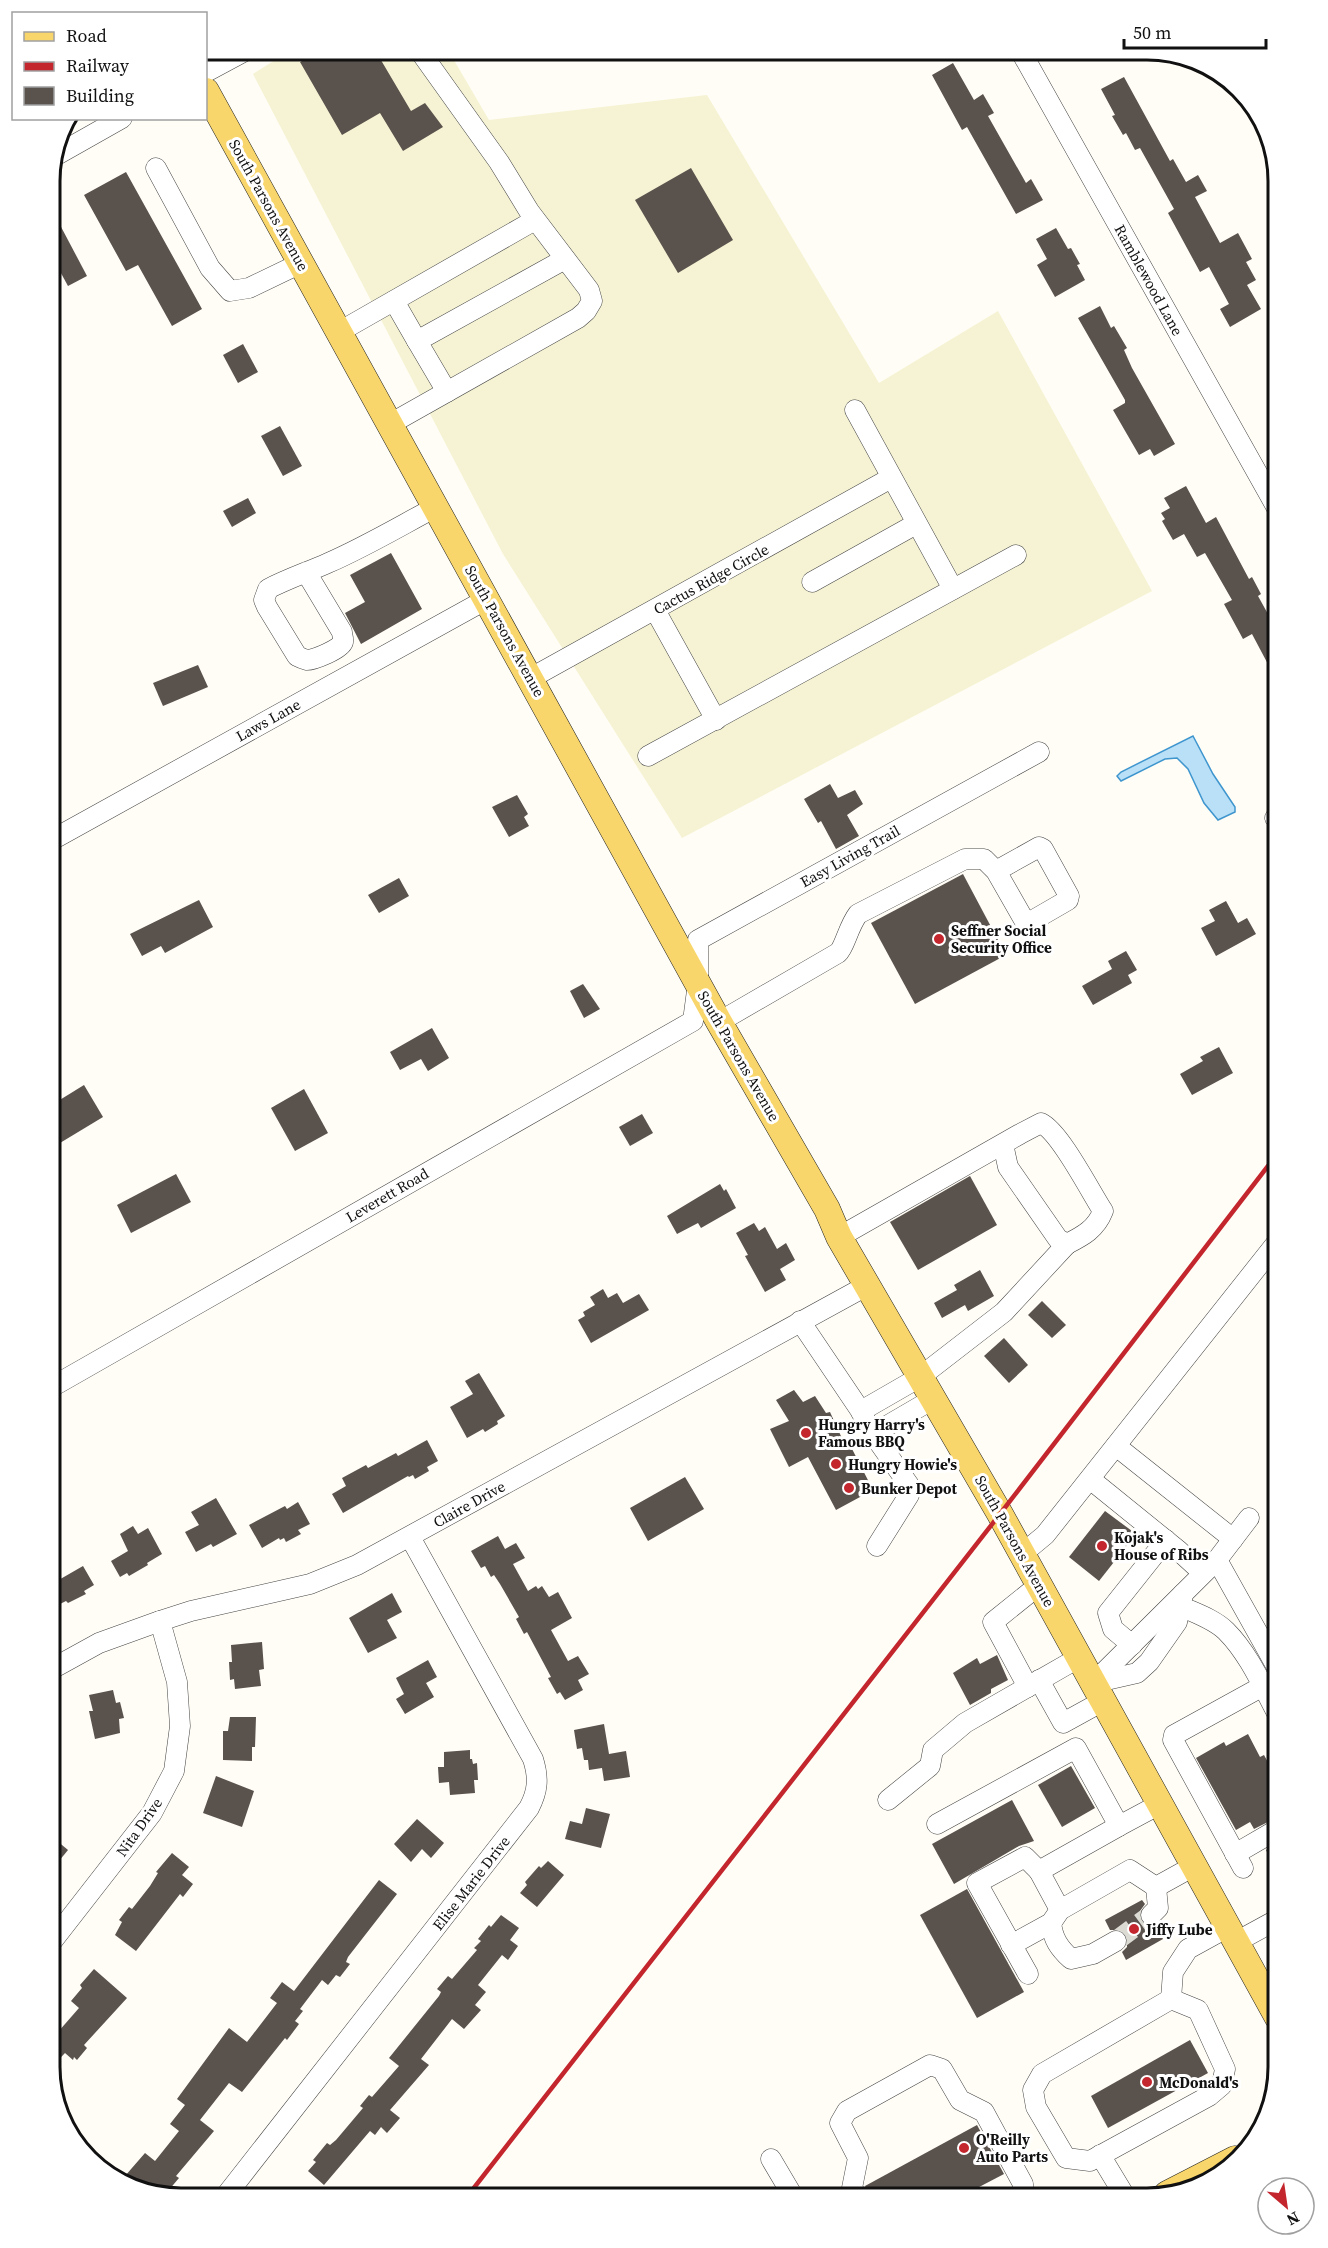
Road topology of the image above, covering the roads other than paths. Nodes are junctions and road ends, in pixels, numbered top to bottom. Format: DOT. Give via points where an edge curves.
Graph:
graph roads {
  1 [pos="228,60"];
  2 [pos="426,60"];
  3 [pos="1026,60"];
  4 [pos="207,71"];
  5 [pos="207,93"];
  6 [pos="119,120"];
  7 [pos="64,152"];
  8 [pos="156,168"];
  9 [pos="535,220"];
  10 [pos="565,259"];
  11 [pos="301,263"];
  12 [pos="394,301"];
  13 [pos="339,332"];
  14 [pos="417,341"];
  15 [pos="447,393"];
  16 [pos="855,410"];
  17 [pos="390,424"];
  18 [pos="891,478"];
  19 [pos="1268,492"];
  20 [pos="436,507"];
  21 [pos="916,524"];
  22 [pos="1016,555"];
  23 [pos="306,572"];
  24 [pos="812,582"];
  25 [pos="953,589"];
  26 [pos="487,599"];
  27 [pos="655,610"];
  28 [pos="531,678"];
  29 [pos="716,720"];
  30 [pos="1039,752"];
  31 [pos="648,756"];
  32 [pos="60,835"];
  33 [pos="996,871"];
  34 [pos="698,983"];
  35 [pos="719,1022"];
  36 [pos="1003,1144"];
  37 [pos="839,1238"];
  38 [pos="1067,1244"];
  39 [pos="1268,1254"];
  40 [pos="868,1285"];
  41 [pos="800,1321"];
  42 [pos="920,1377"];
  43 [pos="60,1382"];
  44 [pos="933,1399"];
  45 [pos="861,1412"];
  46 [pos="873,1434"];
  47 [pos="1116,1446"];
  48 [pos="1090,1479"];
  49 [pos="1249,1518"];
  50 [pos="410,1537"];
  51 [pos="1233,1539"];
  52 [pos="1166,1540"];
  53 [pos="877,1546"];
  54 [pos="1022,1554"];
  55 [pos="1210,1566"];
  56 [pos="1039,1585"];
  57 [pos="1182,1599"];
  58 [pos="160,1621"];
  59 [pos="1132,1645"];
  60 [pos="1268,1654"];
  61 [pos="1080,1657"];
  62 [pos="60,1664"];
  63 [pos="1033,1684"];
  64 [pos="1263,1686"];
  65 [pos="1098,1692"];
  66 [pos="1268,1696"];
  67 [pos="888,1800"];
  68 [pos="1160,1804"];
  69 [pos="937,1824"];
  70 [pos="1119,1826"];
  71 [pos="1268,1837"];
  72 [pos="1194,1866"];
  73 [pos="1039,1870"];
  74 [pos="1156,1887"];
  75 [pos="1151,1915"];
  76 [pos="1056,1916"];
  77 [pos="1268,1922"];
  78 [pos="60,1931"];
  79 [pos="1232,1934"];
  80 [pos="1116,1941"];
  81 [pos="1011,1945"];
  82 [pos="1028,1974"];
  83 [pos="1171,1999"];
  84 [pos="1268,2000"];
  85 [pos="1100,2155"];
  86 [pos="771,2159"];
  87 [pos="232,2188"];
  88 [pos="788,2188"];
  89 [pos="852,2188"];
  90 [pos="1023,2188"];
  91 [pos="1120,2188"];
  1 -- 4 [label="street"];
  2 -- 9 [label="street"];
  3 -- 19 [label="street, Ramblewood Lane"];
  5 -- 11 [label="main road, South Parsons Avenue"];
  6 -- 7 [label="street"];
  8 -- 11 [label="street" via="210,268 230,291 249,288"];
  9 -- 10 [label="street"];
  9 -- 12 [label="street"];
  10 -- 14 [label="street"];
  10 -- 15 [label="street" via="589,290 592,301 586,311"];
  11 -- 13 [label="main road, South Parsons Avenue"];
  12 -- 13 [label="street"];
  12 -- 14 [label="street"];
  13 -- 17 [label="main road, South Parsons Avenue"];
  14 -- 15 [label="street"];
  15 -- 17 [label="street"];
  16 -- 18 [label="street"];
  17 -- 20 [label="main road, South Parsons Avenue"];
  18 -- 21 [label="street"];
  18 -- 27 [label="street, Cactus Ridge Circle"];
  20 -- 23 [label="street"];
  20 -- 26 [label="main road, South Parsons Avenue"];
  21 -- 24 [label="street"];
  21 -- 25 [label="street"];
  22 -- 25 [label="street"];
  23 -- 23 [label="street" via="268,590 264,600 297,656 304,660 329,652 344,641"];
  25 -- 29 [label="street"];
  26 -- 28 [label="main road, South Parsons Avenue"];
  26 -- 32 [label="street, Laws Lane"];
  27 -- 28 [label="street, Cactus Ridge Circle"];
  27 -- 29 [label="street"];
  28 -- 34 [label="main road, South Parsons Avenue"];
  29 -- 31 [label="street"];
  30 -- 34 [label="street, Easy Living Trail" via="698,940"];
  33 -- 33 [label="street" via="1024,920 1030,922 1068,900 1039,847"];
  33 -- 35 [label="street" via="984,859 965,859 858,915 838,953"];
  34 -- 35 [label="main road, South Parsons Avenue"];
  34 -- 43 [label="street, Leverett Road" via="693,1020"];
  35 -- 37 [label="main road, South Parsons Avenue" via="827,1209"];
  36 -- 37 [label="street"];
  36 -- 38 [label="street" via="1008,1167 1053,1233"];
  36 -- 38 [label="street" via="1041,1123 1062,1145 1103,1211 1098,1224"];
  37 -- 40 [label="main road, South Parsons Avenue"];
  38 -- 42 [label="street" via="1004,1312"];
  39 -- 47 [label="street"];
  40 -- 41 [label="street, Claire Drive"];
  40 -- 42 [label="main road, South Parsons Avenue"];
  41 -- 45 [label="street"];
  41 -- 50 [label="street, Claire Drive"];
  42 -- 44 [label="main road, South Parsons Avenue"];
  42 -- 45 [label="street"];
  44 -- 46 [label="street"];
  44 -- 54 [label="main road, South Parsons Avenue"];
  45 -- 46 [label="street"];
  46 -- 53 [label="street" via="909,1485 909,1496"];
  47 -- 48 [label="street"];
  47 -- 51 [label="street"];
  48 -- 52 [label="street"];
  48 -- 54 [label="street" via="1045,1535"];
  49 -- 51 [label="street"];
  50 -- 58 [label="street, Claire Drive" via="310,1584"];
  50 -- 87 [label="street, Elise Marie Drive" via="533,1759 538,1782 536,1795"];
  51 -- 55 [label="street"];
  52 -- 55 [label="street"];
  52 -- 59 [label="street" via="1108,1613 1113,1629"];
  54 -- 56 [label="main road, South Parsons Avenue"];
  55 -- 57 [label="street"];
  55 -- 60 [label="street"];
  56 -- 61 [label="main road, South Parsons Avenue"];
  56 -- 63 [label="street" via="993,1622"];
  57 -- 59 [label="street"];
  57 -- 64 [label="street" via="1226,1631"];
  57 -- 65 [label="street" via="1177,1622 1149,1662 1137,1673"];
  58 -- 62 [label="street, Claire Drive" via="99,1643"];
  58 -- 78 [label="street, Nita Drive" via="177,1682 180,1726 174,1771 152,1813"];
  59 -- 65 [label="street"];
  61 -- 63 [label="street"];
  61 -- 65 [label="main road, South Parsons Avenue"];
  63 -- 65 [label="street" via="1064,1723"];
  63 -- 67 [label="street" via="965,1723 933,1750 930,1766"];
  64 -- 66 [label="street"];
  64 -- 71 [label="street" via="1174,1735 1173,1740 1239,1861"];
  65 -- 68 [label="main road, South Parsons Avenue"];
  68 -- 70 [label="street"];
  68 -- 72 [label="main road, South Parsons Avenue"];
  69 -- 70 [label="street" via="1076,1748"];
  70 -- 73 [label="street"];
  72 -- 74 [label="street"];
  72 -- 79 [label="main road, South Parsons Avenue"];
  73 -- 76 [label="street"];
  73 -- 81 [label="street" via="1025,1857 977,1883"];
  74 -- 75 [label="street" via="1158,1908"];
  74 -- 76 [label="street" via="1130,1870"];
  76 -- 80 [label="street" via="1053,1936 1071,1959 1093,1954"];
  76 -- 81 [label="street"];
  77 -- 79 [label="street"];
  79 -- 83 [label="street" via="1188,1949 1173,1972"];
  79 -- 84 [label="main road, South Parsons Avenue"];
  81 -- 82 [label="street"];
  83 -- 85 [label="street" via="1198,2010 1225,2069 1222,2085 1209,2096"];
  83 -- 85 [label="street" via="1042,2074 1033,2090 1036,2107 1066,2158 1090,2161"];
  85 -- 91 [label="street"];
  86 -- 88 [label="street"];
  89 -- 90 [label="street" via="858,2158 840,2123 847,2110 930,2066 942,2069 960,2100 984,2112"];
}
